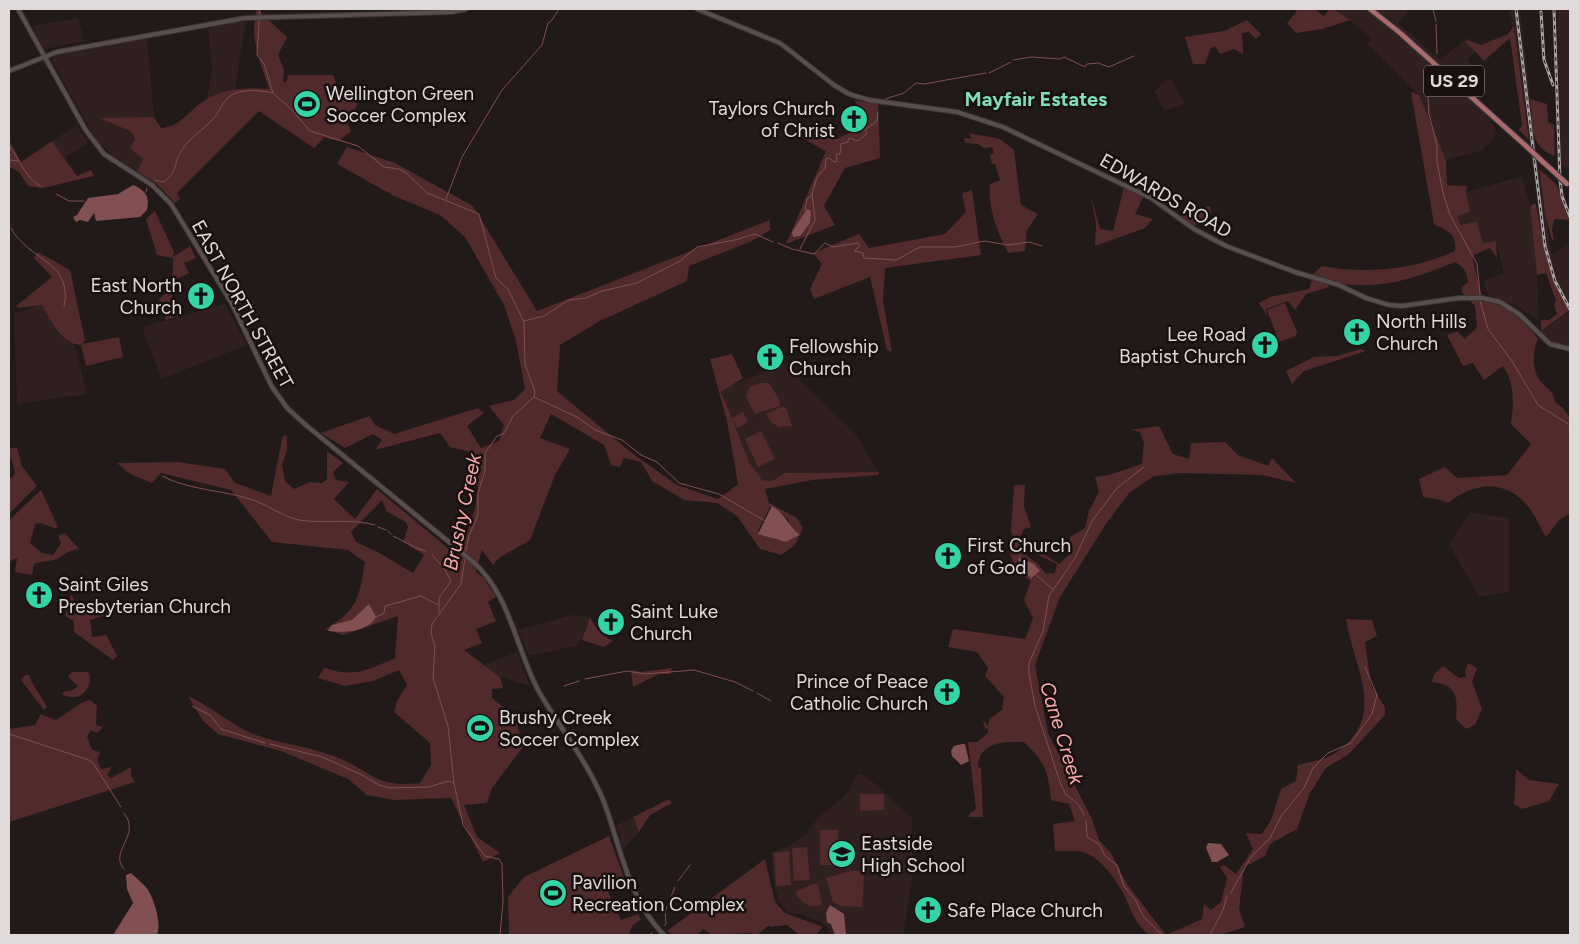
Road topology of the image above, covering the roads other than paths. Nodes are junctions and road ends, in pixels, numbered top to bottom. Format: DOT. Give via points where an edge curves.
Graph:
graph roads {
  1 [pos="18,9"];
  2 [pos="466,9"];
  3 [pos="697,9"];
  4 [pos="1370,9"];
  5 [pos="44,56"];
  6 [pos="9,70"];
  7 [pos="1569,185"];
  8 [pos="1570,349"];
  9 [pos="664,935"];
  1 -- 5 [label="main road, EAST NORTH STREET"];
  2 -- 5 [label="main road" via="253,18 139,36"];
  3 -- 8 [label="main road, EDWARDS ROAD" via="780,43 850,94 869,100 950,111 1003,127 1151,198 1211,240 1389,305 1456,298 1500,302 1512,308 1550,344"];
  4 -- 7 [label="main road, US 29, bridge"];
  5 -- 6 [label="main road"];
  5 -- 9 [label="main road, EAST NORTH STREET" via="96,146 116,163 152,185 171,204 231,302 267,378 282,401 307,426 469,558 489,578 498,592 535,682 600,792 637,897 646,914"];
}
